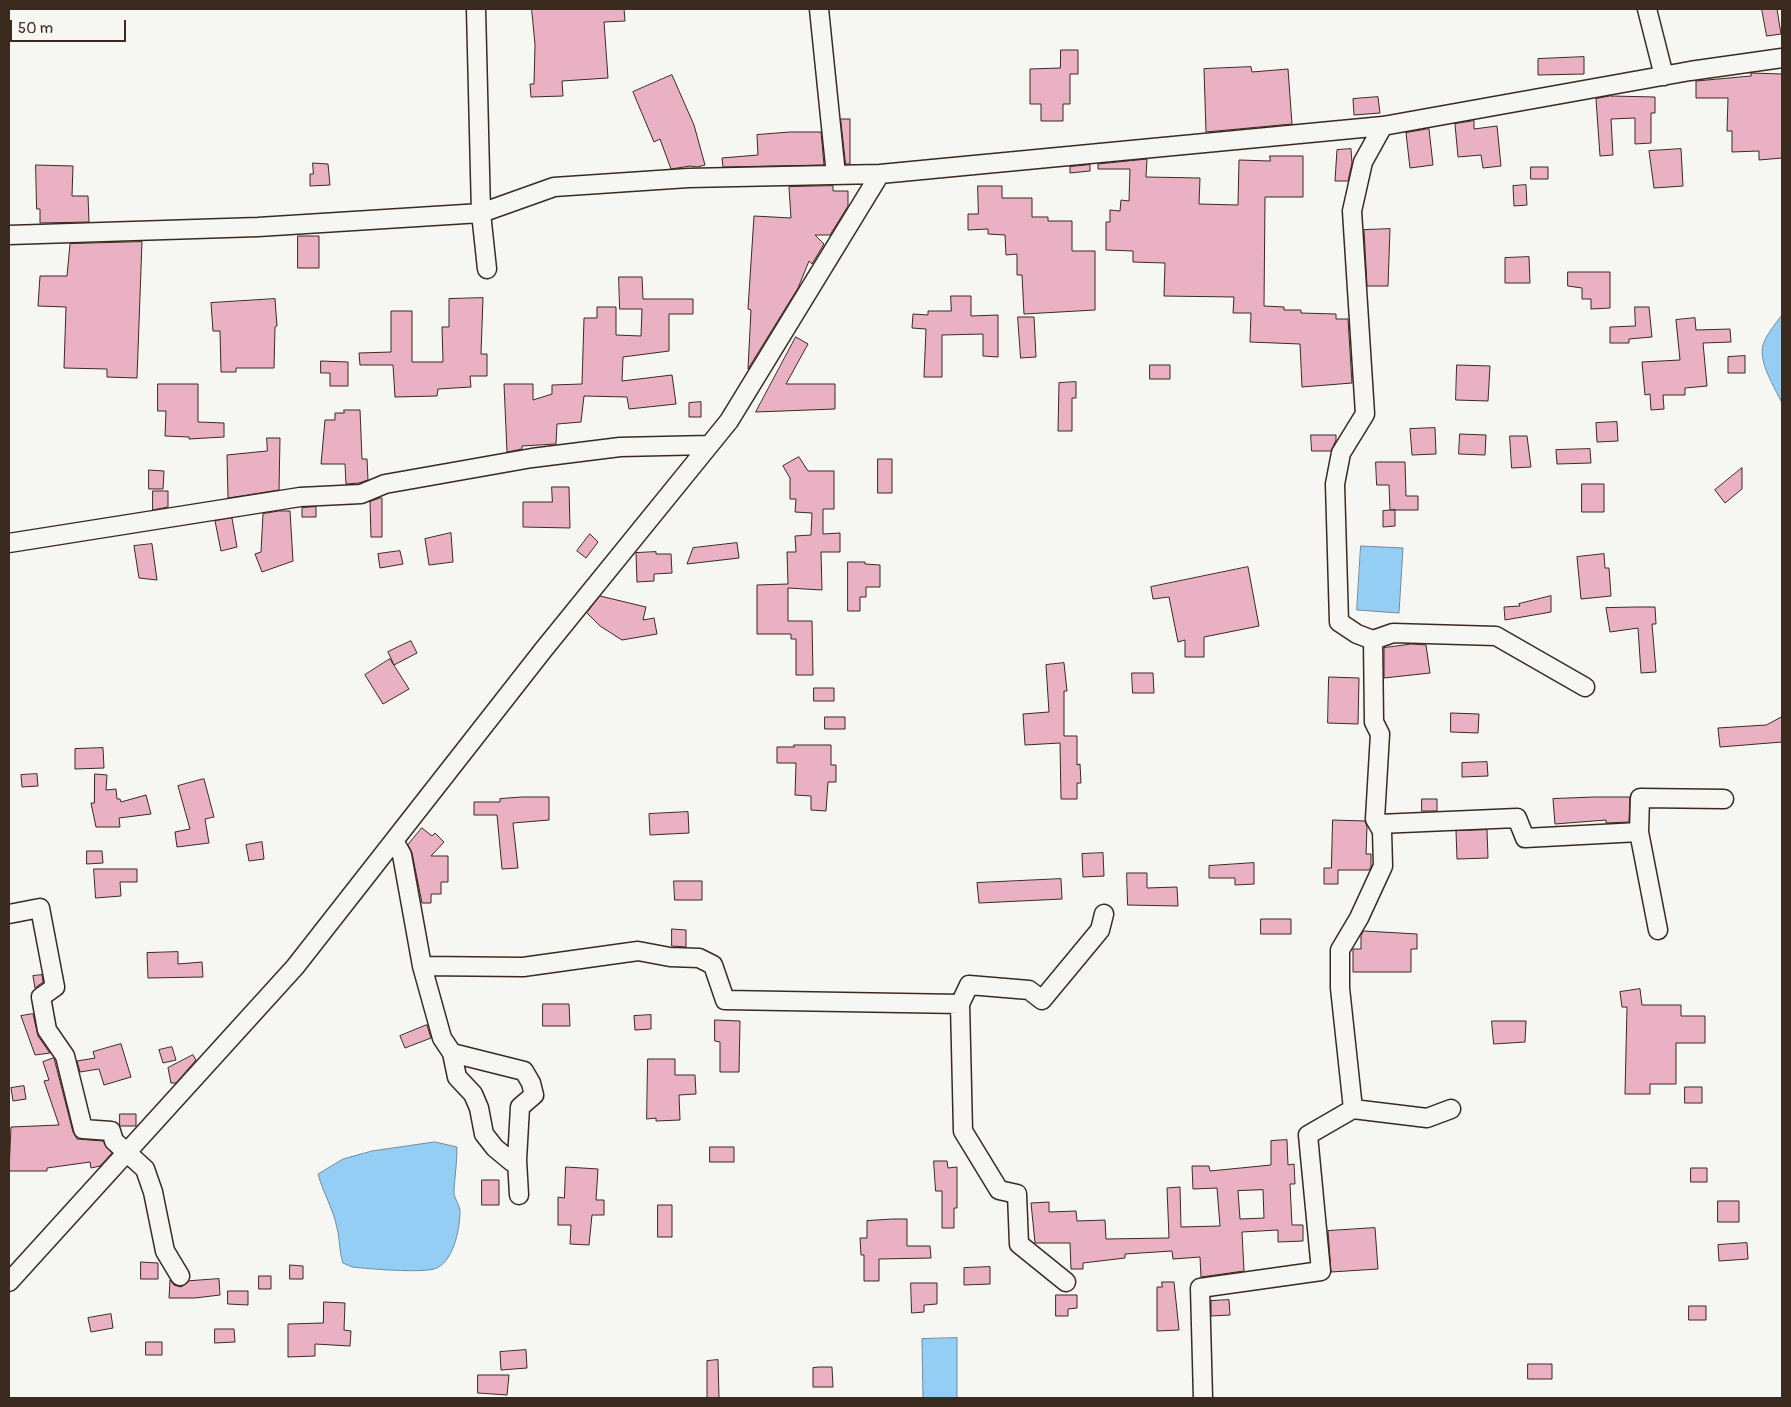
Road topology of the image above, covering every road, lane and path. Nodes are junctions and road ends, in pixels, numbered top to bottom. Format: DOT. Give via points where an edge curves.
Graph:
graph roads {
  1 [pos="476,9"];
  2 [pos="819,9"];
  3 [pos="1646,9"];
  4 [pos="1782,58"];
  5 [pos="1664,76"];
  6 [pos="1383,126"];
  7 [pos="880,174"];
  8 [pos="836,175"];
  9 [pos="481,213"];
  10 [pos="9,235"];
  11 [pos="487,269"];
  12 [pos="709,445"];
  13 [pos="9,543"];
  14 [pos="1373,640"];
  15 [pos="1586,687"];
  16 [pos="1724,799"];
  17 [pos="1378,824"];
  18 [pos="1639,832"];
  19 [pos="394,841"];
  20 [pos="9,914"];
  21 [pos="1104,914"];
  22 [pos="1658,930"];
  23 [pos="422,966"];
  24 [pos="960,1004"];
  25 [pos="452,1053"];
  26 [pos="1353,1109"];
  27 [pos="1451,1109"];
  28 [pos="126,1153"];
  29 [pos="517,1160"];
  30 [pos="519,1195"];
  31 [pos="180,1276"];
  32 [pos="9,1282"];
  33 [pos="1066,1282"];
  34 [pos="1204,1398"];
  1 -- 9 [label="street"];
  2 -- 8 [label="street"];
  3 -- 5 [label="street"];
  4 -- 5 [label="street"];
  5 -- 6 [label="street"];
  6 -- 7 [label="street"];
  6 -- 14 [label="street" via="1363,162 1352,211 1364,414 1341,453 1335,484 1339,622"];
  7 -- 8 [label="street"];
  7 -- 12 [label="street" via="729,421"];
  8 -- 9 [label="street" via="688,178 554,187"];
  9 -- 10 [label="street" via="258,227"];
  9 -- 11 [label="street"];
  12 -- 13 [label="street" via="620,447 532,458 385,484 361,494 300,498"];
  12 -- 19 [label="street"];
  14 -- 15 [label="street" via="1393,633 1496,636"];
  14 -- 17 [label="street" via="1374,722 1380,734 1375,819"];
  16 -- 18 [label="street" via="1640,798"];
  17 -- 18 [label="street" via="1517,818 1525,838"];
  17 -- 26 [label="street" via="1382,831 1384,866 1340,950 1340,988"];
  18 -- 22 [label="street"];
  19 -- 23 [label="street" via="402,855"];
  19 -- 28 [label="street" via="295,967"];
  20 -- 28 [label="street" via="40,908 55,987 41,997 47,1030 65,1056 83,1129 111,1131 114,1141"];
  21 -- 24 [label="street" via="1100,930 1042,1000 1029,990 969,984"];
  23 -- 24 [label="street" via="523,967 638,950 670,958 699,958 713,966 724,1000"];
  23 -- 25 [label="street" via="442,1038"];
  24 -- 33 [label="street" via="963,1131 999,1190 1017,1194 1019,1244"];
  25 -- 29 [label="street" via="458,1077 473,1094 479,1108 484,1134 512,1162"];
  25 -- 29 [label="street" via="524,1071 534,1095 520,1107"];
  26 -- 27 [label="street" via="1428,1118"];
  26 -- 34 [label="street" via="1308,1135 1321,1271 1200,1288"];
  28 -- 31 [label="street" via="145,1169 165,1251"];
  28 -- 32 [label="street"];
  29 -- 30 [label="street"];
}
